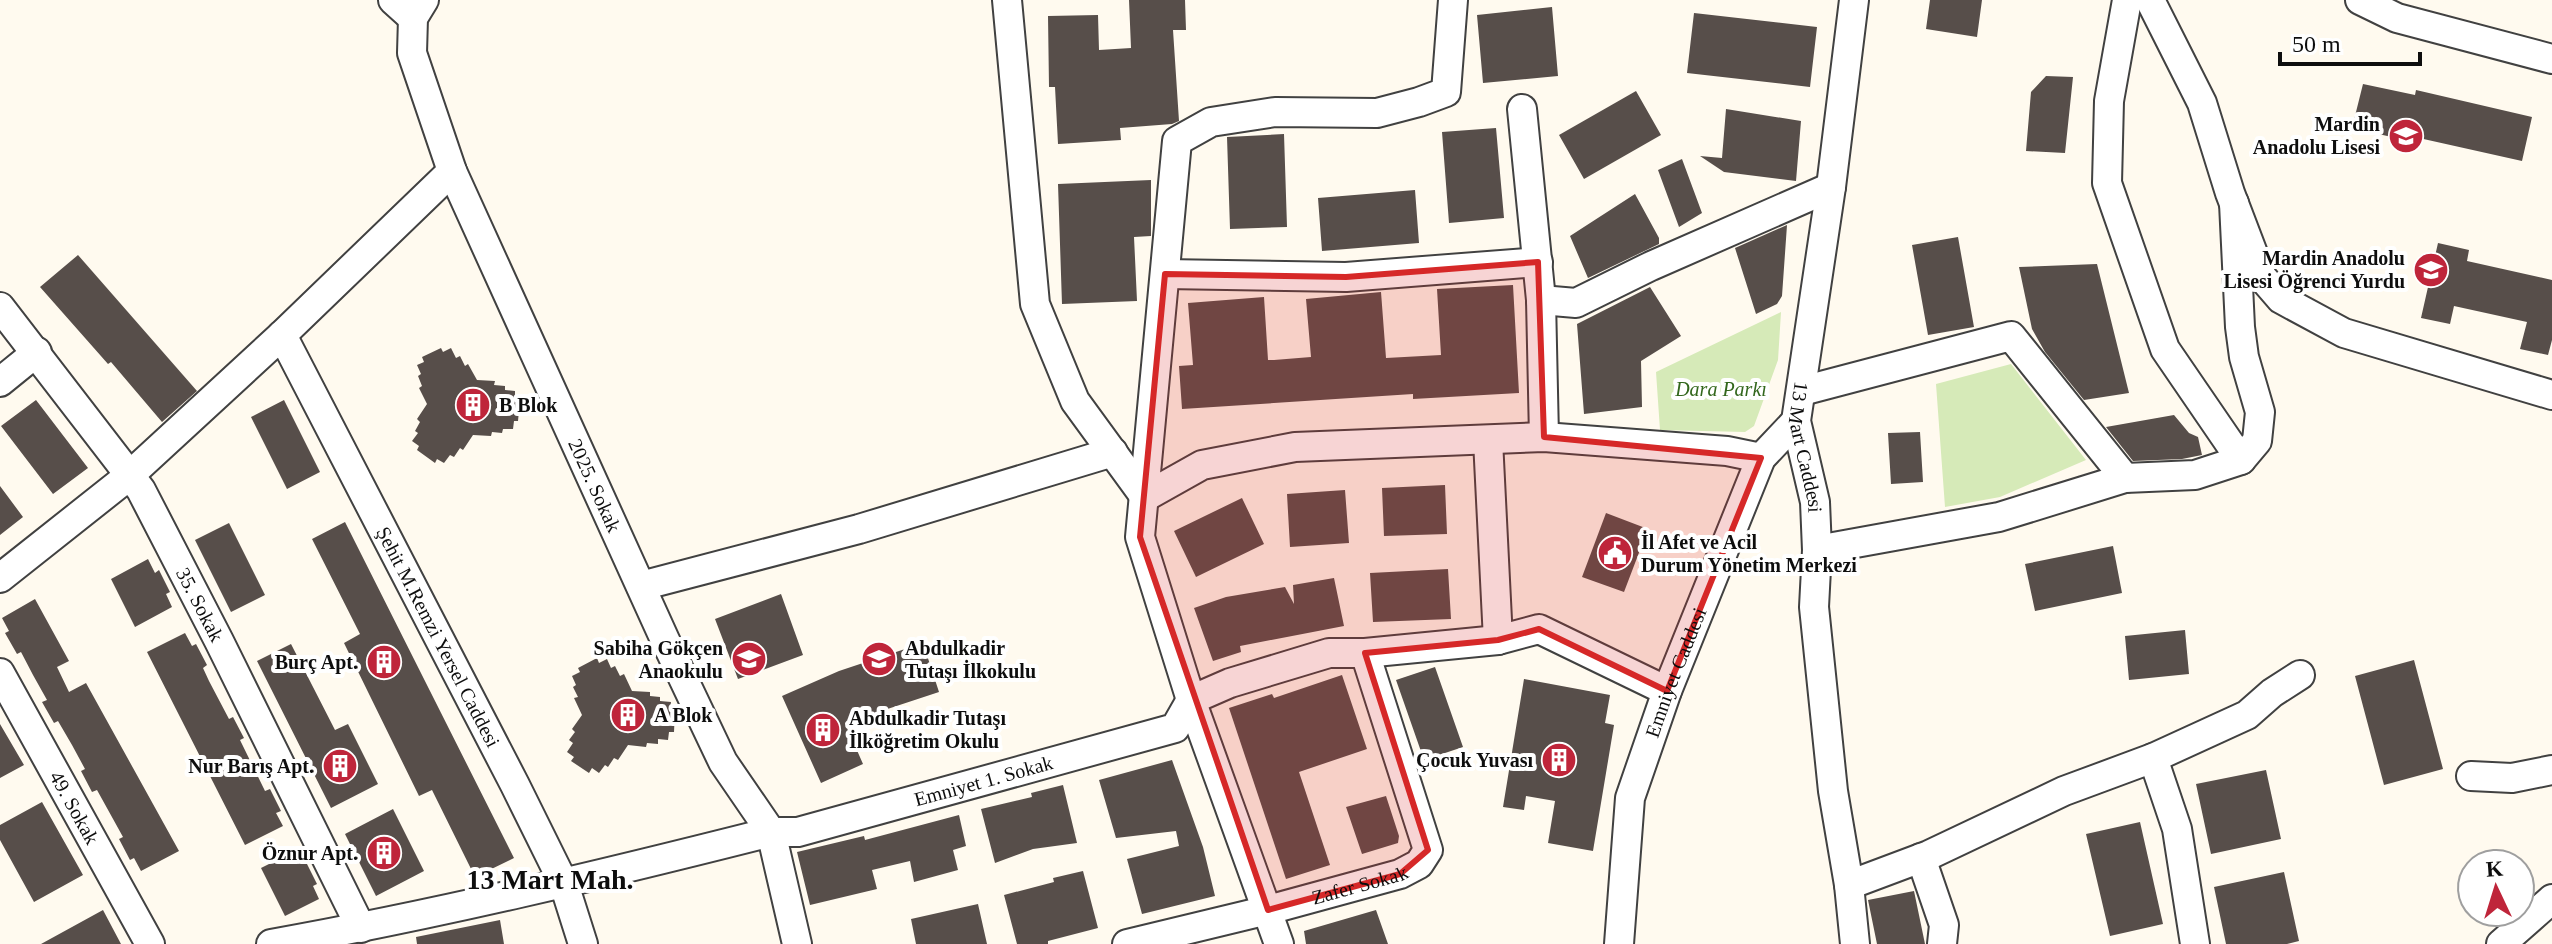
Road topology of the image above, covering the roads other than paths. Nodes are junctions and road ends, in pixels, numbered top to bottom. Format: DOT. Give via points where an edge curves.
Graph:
graph roads {
  1 [pos="1007,0"];
  2 [pos="1453,0"];
  3 [pos="1854,0"];
  4 [pos="2127,0"];
  5 [pos="2150,0"];
  6 [pos="2360,0"];
  7 [pos="410,6"];
  8 [pos="2552,59"];
  9 [pos="1522,109"];
  10 [pos="452,171"];
  11 [pos="1831,187"];
  12 [pos="2234,203"];
  13 [pos="1538,262"];
  14 [pos="1165,274"];
  15 [pos="1541,300"];
  16 [pos="0,307"];
  17 [pos="282,335"];
  18 [pos="37,352"];
  19 [pos="0,382"];
  20 [pos="1802,391"];
  21 [pos="2552,395"];
  22 [pos="1796,421"];
  23 [pos="1544,437"];
  24 [pos="1488,440"];
  25 [pos="1113,452"];
  26 [pos="1761,458"];
  27 [pos="2241,460"];
  28 [pos="130,475"];
  29 [pos="2125,478"];
  30 [pos="1145,497"];
  31 [pos="1817,550"];
  32 [pos="0,578"];
  33 [pos="641,586"];
  34 [pos="1498,640"];
  35 [pos="1365,653"];
  36 [pos="0,673"];
  37 [pos="2300,675"];
  38 [pos="1667,691"];
  39 [pos="1191,700"];
  40 [pos="2153,758"];
  41 [pos="2552,770"];
  42 [pos="2471,776"];
  43 [pos="771,832"];
  44 [pos="1921,858"];
  45 [pos="564,884"];
  46 [pos="1849,885"];
  47 [pos="2552,899"];
  48 [pos="1268,910"];
  49 [pos="361,928"];
  50 [pos="150,944"];
  51 [pos="271,944"];
  52 [pos="583,944"];
  53 [pos="797,944"];
  54 [pos="1127,944"];
  55 [pos="1279,944"];
  56 [pos="1619,944"];
  57 [pos="1855,944"];
  58 [pos="1942,944"];
  59 [pos="2195,944"];
  60 [pos="2501,944"];
  1 -- 25 [label="street" via="1035,304 1075,401"];
  2 -- 14 [label="street" via="1446,92 1377,113 1275,112 1211,122 1177,141"];
  3 -- 11 [label="street, 13 Mart Caddesi"];
  4 -- 27 [label="street" via="2109,101 2107,183 2165,349"];
  5 -- 12 [label="street" via="2202,103"];
  6 -- 8 [label="street" via="2397,18"];
  7 -- 10 [label="street, 2025. Sokak" via="412,53"];
  9 -- 13 [label="street"];
  10 -- 17 [label="street"];
  10 -- 33 [label="street, 2025. Sokak"];
  11 -- 15 [label="street" via="1576,303"];
  11 -- 20 [label="street, 13 Mart Caddesi"];
  12 -- 21 [label="street" via="2262,277 2281,299 2344,333"];
  12 -- 27 [label="street" via="2240,327 2260,412 2257,441"];
  13 -- 14 [label="street" via="1346,277"];
  13 -- 15 [label="street"];
  14 -- 30 [label="street"];
  15 -- 23 [label="street"];
  16 -- 18 [label="street, 35. Sokak"];
  17 -- 28 [label="street"];
  17 -- 45 [label="street, Şehit M.Remzi Yersel Caddesi"];
  18 -- 19 [label="street"];
  18 -- 28 [label="street, 35. Sokak"];
  20 -- 22 [label="street, 13 Mart Caddesi"];
  20 -- 29 [label="street" via="2011,336"];
  22 -- 26 [label="street, Emniyet Caddesi"];
  22 -- 31 [label="street, 13 Mart Caddesi" via="1815,502"];
  23 -- 24 [label="street"];
  23 -- 26 [label="street"];
  24 -- 30 [label="street" via="1295,447 1202,465"];
  24 -- 34 [label="street"];
  25 -- 30 [label="street"];
  25 -- 33 [label="street" via="859,529"];
  26 -- 38 [label="street, Emniyet Caddesi"];
  27 -- 29 [label="street" via="2195,475"];
  28 -- 32 [label="street"];
  28 -- 49 [label="street, 35. Sokak" via="212,626"];
  29 -- 31 [label="street" via="1999,517"];
  30 -- 39 [label="street" via="1140,537"];
  31 -- 46 [label="street, 13 Mart Caddesi" via="1814,607 1833,791"];
  33 -- 43 [label="street, 2025. Sokak" via="723,762"];
  34 -- 35 [label="street, Emniyet 1. Sokak"];
  34 -- 38 [label="street, Emniyet 1. Sokak" via="1539,629"];
  35 -- 39 [label="street, Emniyet 1. Sokak" via="1329,653"];
  35 -- 48 [label="street, Zafer Sokak" via="1428,850 1419,864 1400,874"];
  36 -- 50 [label="street, 49. Sokak"];
  37 -- 40 [label="street" via="2247,715"];
  38 -- 56 [label="street, Emniyet Caddesi" via="1630,798"];
  39 -- 43 [label="street, Emniyet 1. Sokak" via="1175,728 798,832"];
  39 -- 48 [label="street"];
  40 -- 44 [label="street" via="2064,791"];
  40 -- 59 [label="street" via="2177,829"];
  41 -- 42 [label="street" via="2512,778"];
  43 -- 45 [label="street, Emniyet 1. Sokak"];
  43 -- 53 [label="street, 2025. Sokak"];
  44 -- 46 [label="street"];
  44 -- 58 [label="street" via="1944,925"];
  45 -- 49 [label="street, Emniyet 1. Sokak"];
  45 -- 52 [label="street, Şehit M.Remzi Yersel Caddesi"];
  46 -- 57 [label="street, 13 Mart Caddesi"];
  47 -- 60 [label="street"];
  48 -- 54 [label="street, Zafer Sokak"];
  48 -- 55 [label="street"];
  49 -- 51 [label="street, Emniyet 1. Sokak"];
}
